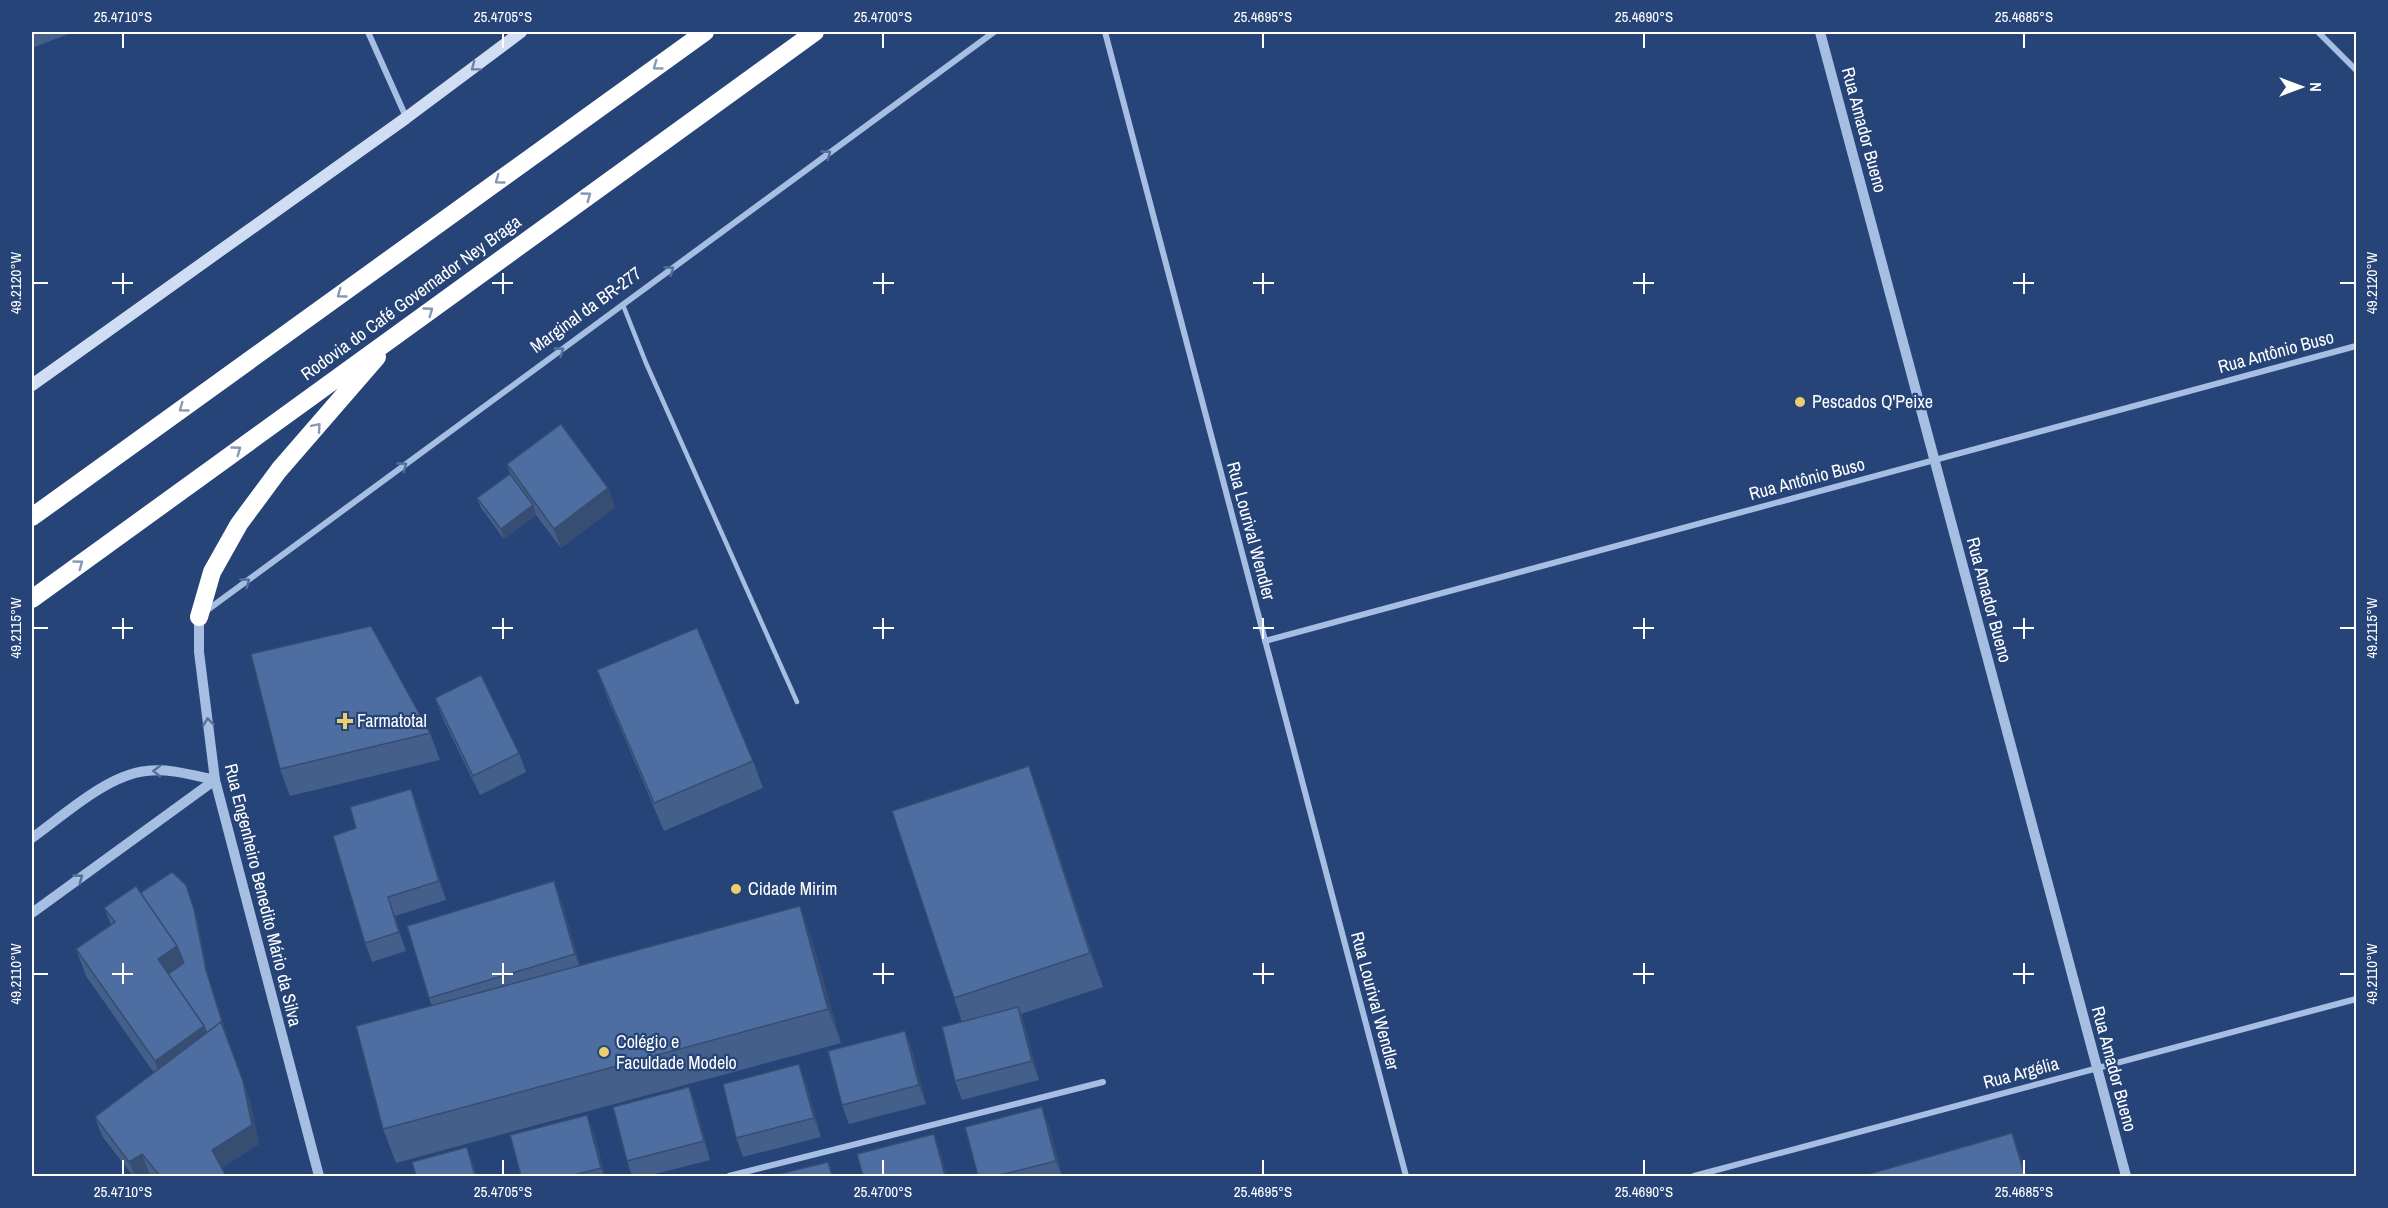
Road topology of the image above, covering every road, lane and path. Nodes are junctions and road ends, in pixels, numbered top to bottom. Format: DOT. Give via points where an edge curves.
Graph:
graph roads {
  1 [pos="368,32"];
  2 [pos="521,32"];
  3 [pos="705,32"];
  4 [pos="814,32"];
  5 [pos="994,32"];
  6 [pos="1105,32"];
  7 [pos="1820,32"];
  8 [pos="2318,32"];
  9 [pos="2356,70"];
  10 [pos="406,118"];
  11 [pos="623,305"];
  12 [pos="398,333"];
  13 [pos="2356,346"];
  14 [pos="32,385"];
  15 [pos="1935,460"];
  16 [pos="32,517"];
  17 [pos="32,599"];
  18 [pos="199,617"];
  19 [pos="1265,641"];
  20 [pos="797,702"];
  21 [pos="215,780"];
  22 [pos="32,838"];
  23 [pos="32,913"];
  24 [pos="2356,999"];
  25 [pos="2097,1069"];
  26 [pos="1103,1082"];
  27 [pos="319,1176"];
  28 [pos="729,1176"];
  29 [pos="1406,1176"];
  30 [pos="1694,1176"];
  31 [pos="2126,1176"];
  1 -- 10 [label="street"];
  2 -- 10 [label="main road, one-way"];
  3 -- 16 [label="highway, one-way"];
  12 -- 4 [label="highway, Rodovia do Café Governador Ney Braga, one-way"];
  11 -- 5 [label="street, Marginal da BR-277, one-way"];
  6 -- 19 [label="street, Rua Lourival Wendler"];
  7 -- 15 [label="street, Rua Amador Bueno"];
  8 -- 9 [label="street"];
  10 -- 14 [label="main road"];
  18 -- 11 [label="street, Marginal da BR-277, one-way"];
  11 -- 20 [label="lane"];
  17 -- 12 [label="highway, Rodovia do Café Governador Ney Braga, one-way"];
  18 -- 12 [label="highway, one-way" via="212,572 239,524 279,470"];
  13 -- 15 [label="street, Rua Antônio Buso"];
  15 -- 19 [label="street, Rua Antônio Buso"];
  15 -- 25 [label="street, Rua Amador Bueno"];
  21 -- 18 [label="street, Rua Engenheiro Benedito Mário da Silva, one-way"];
  19 -- 29 [label="street, Rua Lourival Wendler"];
  21 -- 22 [label="street, one-way" via="177,771 146,771 118,779"];
  23 -- 21 [label="street, one-way"];
  21 -- 27 [label="street, Rua Engenheiro Benedito Mário da Silva"];
  24 -- 25 [label="street, Rua Argélia"];
  25 -- 30 [label="street, Rua Argélia"];
  25 -- 31 [label="street, Rua Amador Bueno"];
  26 -- 28 [label="street"];
}
